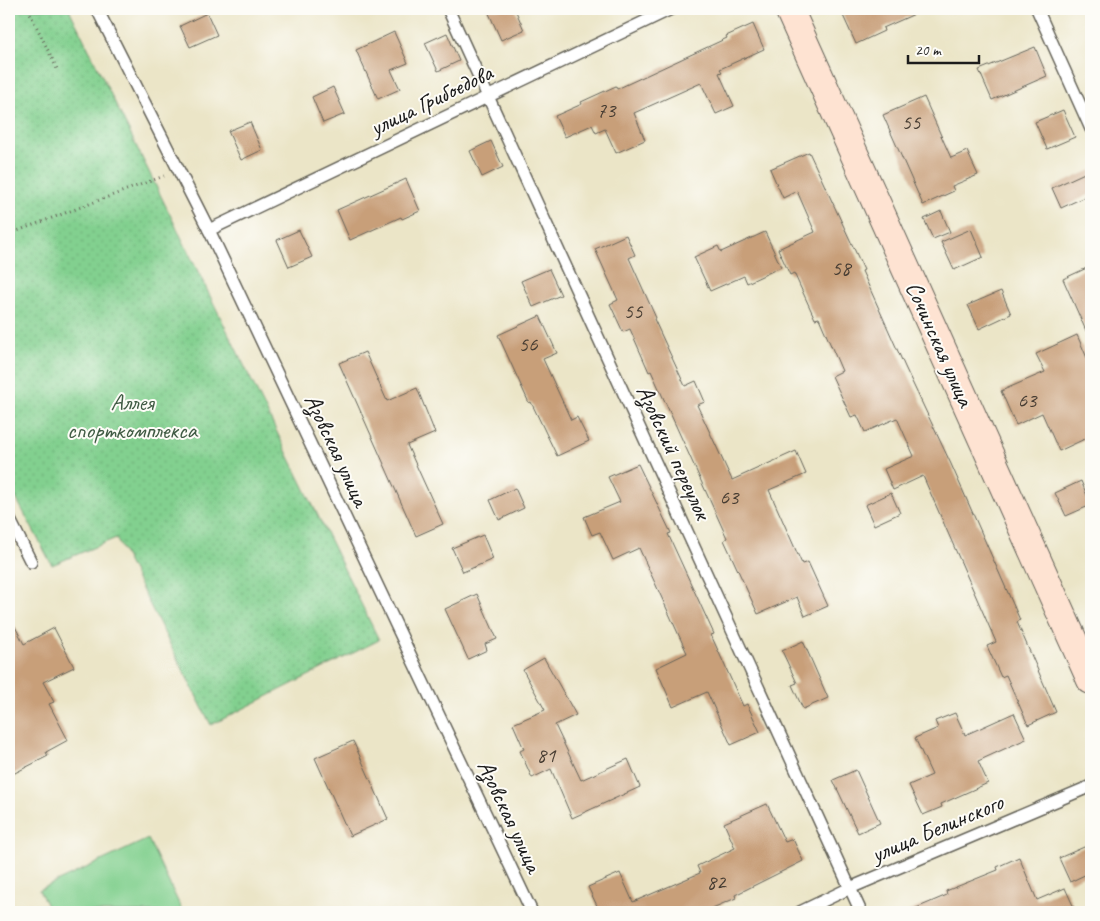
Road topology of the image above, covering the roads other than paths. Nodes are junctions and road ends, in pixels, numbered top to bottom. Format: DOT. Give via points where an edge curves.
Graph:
graph roads {
  1 [pos="97,9"];
  2 [pos="448,9"];
  3 [pos="671,9"];
  4 [pos="789,9"];
  5 [pos="1037,9"];
  6 [pos="488,97"];
  7 [pos="1091,129"];
  8 [pos="209,230"];
  9 [pos="9,518"];
  10 [pos="31,562"];
  11 [pos="1091,680"];
  12 [pos="1091,786"];
  13 [pos="850,888"];
  14 [pos="532,912"];
  15 [pos="800,912"];
  16 [pos="861,912"];
  1 -- 8 [label="lane, Азовская улица"];
  2 -- 6 [label="lane, Азовский переулок"];
  3 -- 6 [label="lane, улица Грибоедова"];
  4 -- 11 [label="main road, Сочинская улица"];
  5 -- 7 [label="lane"];
  6 -- 8 [label="lane, улица Грибоедова"];
  6 -- 13 [label="lane, Азовский переулок"];
  8 -- 14 [label="lane, Азовская улица"];
  9 -- 10 [label="lane"];
  12 -- 13 [label="lane, улица Белинского"];
  13 -- 15 [label="lane, улица Белинского"];
  13 -- 16 [label="lane, Азовский переулок"];
}
